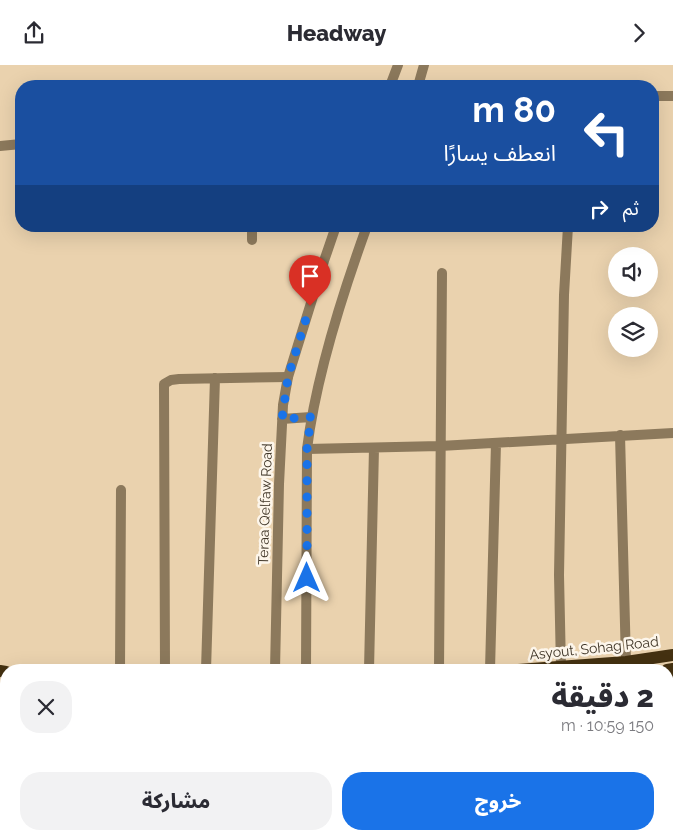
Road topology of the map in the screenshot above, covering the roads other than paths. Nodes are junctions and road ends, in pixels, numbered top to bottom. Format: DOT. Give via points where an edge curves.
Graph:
graph roads {
  1 [pos="398,65"];
  2 [pos="424,65"];
  3 [pos="392,80"];
  4 [pos="420,80"];
  5 [pos="673,95"];
  6 [pos="659,96"];
  7 [pos="15,144"];
  8 [pos="0,146"];
  9 [pos="252,232"];
  10 [pos="334,232"];
  11 [pos="365,232"];
  12 [pos="568,232"];
  13 [pos="252,240"];
  14 [pos="442,273"];
  15 [pos="288,377"];
  16 [pos="214,378"];
  17 [pos="311,417"];
  18 [pos="282,419"];
  19 [pos="673,433"];
  20 [pos="620,435"];
  21 [pos="562,441"];
  22 [pos="496,443"];
  23 [pos="440,446"];
  24 [pos="374,448"];
  25 [pos="307,449"];
  26 [pos="121,490"];
  27 [pos="673,655"];
  28 [pos="626,662"];
  29 [pos="120,664"];
  30 [pos="165,664"];
  31 [pos="206,664"];
  32 [pos="275,664"];
  33 [pos="306,664"];
  34 [pos="369,664"];
  35 [pos="439,664"];
  36 [pos="490,664"];
  37 [pos="561,664"];
  38 [pos="604,664"];
  1 -- 3 [label="street"];
  2 -- 4 [label="street"];
  5 -- 6 [label="street"];
  7 -- 8 [label="street"];
  9 -- 13 [label="street"];
  10 -- 15 [label="street, Teraa Qelfaw Road"];
  11 -- 17 [label="street" via="335,324"];
  12 -- 21 [label="street"];
  14 -- 23 [label="street"];
  15 -- 16 [label="street"];
  15 -- 18 [label="street, Teraa Qelfaw Road"];
  16 -- 30 [label="street" via="171,380 163,388"];
  16 -- 31 [label="street"];
  17 -- 18 [label="street"];
  17 -- 25 [label="street"];
  18 -- 32 [label="street, Teraa Qelfaw Road"];
  19 -- 20 [label="street"];
  20 -- 21 [label="street"];
  20 -- 28 [label="street"];
  21 -- 22 [label="street"];
  21 -- 37 [label="street"];
  22 -- 23 [label="street"];
  22 -- 36 [label="street"];
  23 -- 24 [label="street"];
  23 -- 35 [label="street"];
  24 -- 25 [label="street"];
  24 -- 34 [label="street"];
  25 -- 33 [label="street"];
  26 -- 29 [label="street"];
  27 -- 28 [label="main road, Asyout, Sohag Road"];
  28 -- 38 [label="main road, Asyout, Sohag Road"];
}
